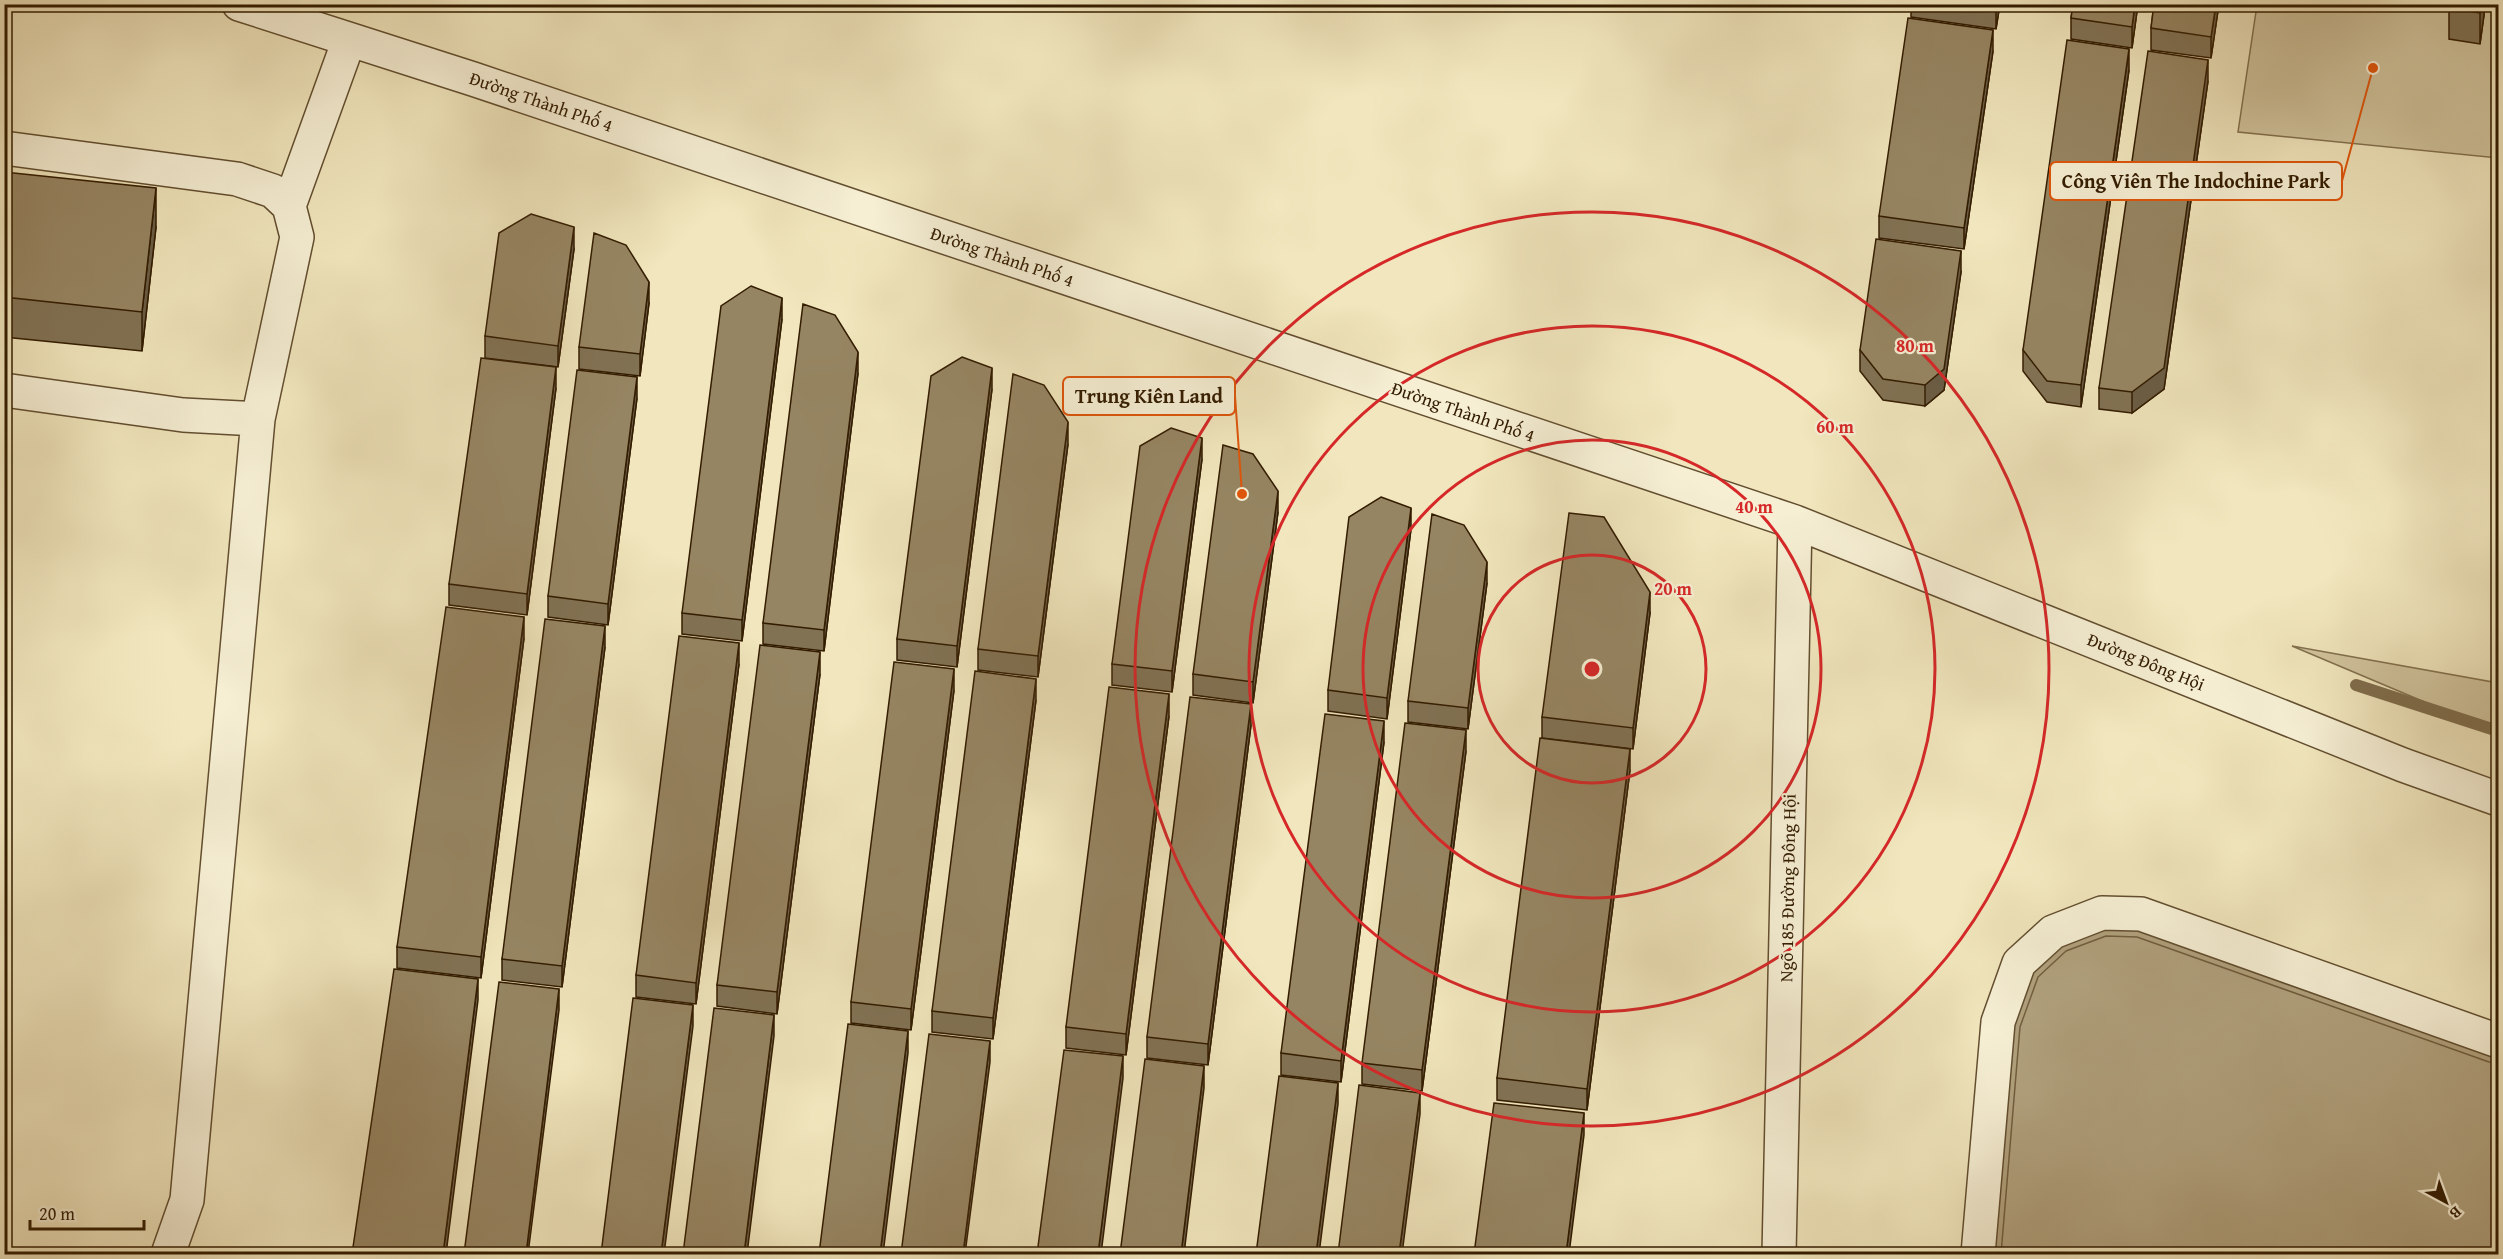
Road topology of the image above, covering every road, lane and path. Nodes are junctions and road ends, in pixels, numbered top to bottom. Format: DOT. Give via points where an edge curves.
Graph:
graph roads {
  1 [pos="239,4"];
  2 [pos="349,40"];
  3 [pos="4,148"];
  4 [pos="289,206"];
  5 [pos="4,390"];
  6 [pos="258,418"];
  7 [pos="1795,522"];
  8 [pos="2499,799"];
  9 [pos="2499,1041"];
  10 [pos="168,1254"];
  11 [pos="1779,1254"];
  12 [pos="1978,1254"];
  1 -- 2 [label="street, Đường Thành Phố 4"];
  2 -- 4 [label="street"];
  2 -- 7 [label="street, Đường Thành Phố 4"];
  3 -- 4 [label="street" via="237,179 273,190"];
  4 -- 6 [label="street" via="297,237"];
  5 -- 6 [label="street" via="183,415"];
  6 -- 10 [label="street" via="188,1200"];
  7 -- 8 [label="street, Đường Đông Hội" via="2403,765"];
  7 -- 11 [label="street, Ngõ 185 Đường Đông Hội"];
  9 -- 12 [label="street" via="2141,914 2102,913 2053,932 2019,963 1998,1022"];
}
